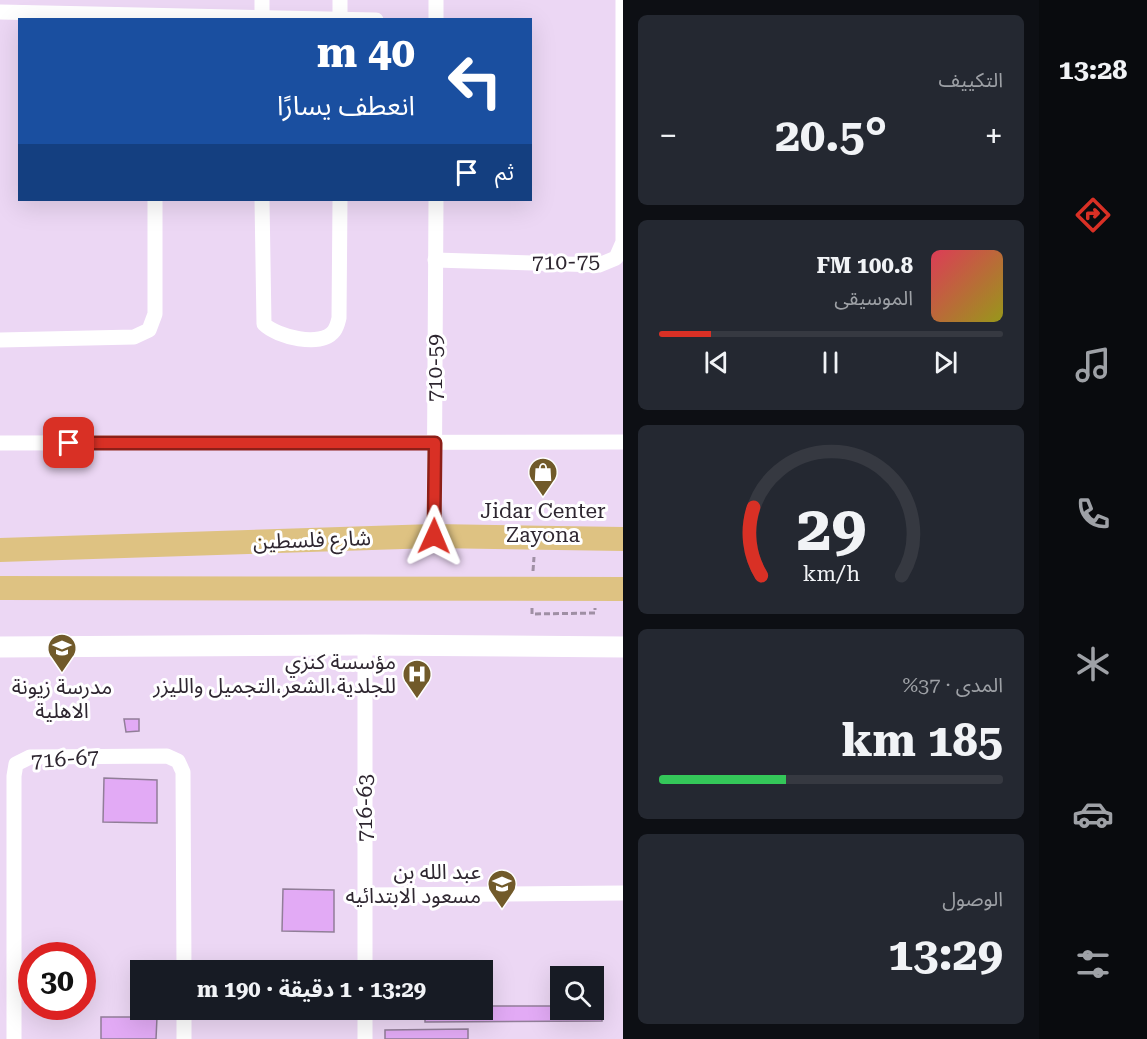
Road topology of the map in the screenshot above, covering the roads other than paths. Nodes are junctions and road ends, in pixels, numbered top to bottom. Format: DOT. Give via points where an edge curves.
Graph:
graph roads {
  1 [pos="262,0"];
  2 [pos="340,0"];
  3 [pos="436,0"];
  4 [pos="623,0"];
  5 [pos="0,12"];
  6 [pos="155,12"];
  7 [pos="261,18"];
  8 [pos="340,18"];
  9 [pos="436,18"];
  10 [pos="155,201"];
  11 [pos="262,201"];
  12 [pos="340,201"];
  13 [pos="435,201"];
  14 [pos="435,260"];
  15 [pos="0,340"];
  16 [pos="623,441"];
  17 [pos="0,443"];
  18 [pos="435,443"];
  19 [pos="434,536"];
  20 [pos="623,539"];
  21 [pos="2,549"];
  22 [pos="2,588"];
  23 [pos="623,589"];
  24 [pos="365,645"];
  25 [pos="0,647"];
  26 [pos="623,647"];
  27 [pos="623,893"];
  28 [pos="365,895"];
  29 [pos="184,960"];
  30 [pos="365,960"];
  31 [pos="184,1020"];
  32 [pos="365,1020"];
  33 [pos="14,1039"];
  34 [pos="184,1039"];
  35 [pos="365,1039"];
  1 -- 7 [label="street"];
  2 -- 8 [label="street"];
  3 -- 9 [label="street"];
  4 -- 14 [label="street, 710-75" via="623,242 616,258 599,265"];
  5 -- 6 [label="street"];
  6 -- 7 [label="street"];
  10 -- 15 [label="street" via="155,314 149,330 134,337"];
  11 -- 12 [label="street" via="264,324 279,334 309,340 331,334 339,318"];
  13 -- 14 [label="street, 710-59"];
  14 -- 18 [label="street, 710-59"];
  16 -- 18 [label="street"];
  17 -- 18 [label="street"];
  18 -- 19 [label="street, 710-59"];
  19 -- 20 [label="main road, شارع فلسطين"];
  19 -- 21 [label="main road, شارع فلسطين"];
  21 -- 22 [label="main road"];
  22 -- 23 [label="main road"];
  24 -- 25 [label="street"];
  24 -- 26 [label="street"];
  24 -- 28 [label="street, 716-63"];
  27 -- 28 [label="street"];
  28 -- 30 [label="street, 716-63"];
  29 -- 33 [label="street, 716-67" via="183,772 178,761 167,756 30,757 16,764 14,776"];
  31 -- 34 [label="street"];
  32 -- 35 [label="street"];
}
